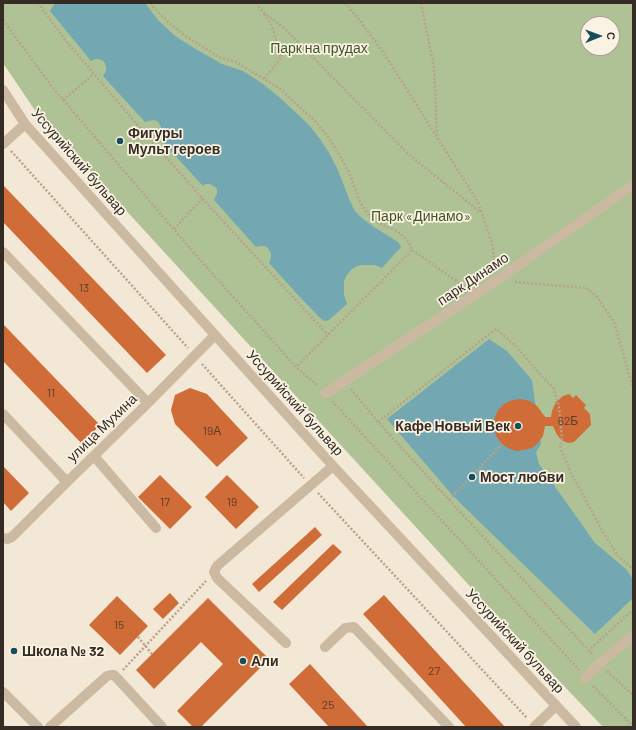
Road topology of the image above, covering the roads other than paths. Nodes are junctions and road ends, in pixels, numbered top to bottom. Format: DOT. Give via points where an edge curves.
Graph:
graph roads {
  1 [pos="3,90"];
  2 [pos="25,124"];
  3 [pos="3,144"];
  4 [pos="633,185"];
  5 [pos="3,252"];
  6 [pos="215,335"];
  7 [pos="326,394"];
  8 [pos="148,404"];
  9 [pos="3,414"];
  10 [pos="94,456"];
  11 [pos="333,466"];
  12 [pos="67,482"];
  13 [pos="156,528"];
  14 [pos="5,538"];
  15 [pos="633,636"];
  16 [pos="286,643"];
  17 [pos="325,647"];
  18 [pos="585,678"];
  19 [pos="3,692"];
  20 [pos="556,706"];
  21 [pos="534,726"];
  22 [pos="38,727"];
  23 [pos="50,727"];
  24 [pos="162,727"];
  25 [pos="449,727"];
  26 [pos="576,727"];
  1 -- 2 [label="street, Уссурийский бульвар"];
  2 -- 3 [label="street"];
  2 -- 6 [label="street, Уссурийский бульвар"];
  4 -- 7 [label="street, парк Динамо"];
  5 -- 8 [label="street"];
  6 -- 8 [label="street, улица Мухина"];
  6 -- 11 [label="street, Уссурийский бульвар"];
  8 -- 10 [label="street, улица Мухина"];
  9 -- 12 [label="street"];
  10 -- 12 [label="street, улица Мухина"];
  10 -- 13 [label="street"];
  11 -- 16 [label="street" via="217,566 214,572 217,578"];
  11 -- 20 [label="street, Уссурийский бульвар"];
  12 -- 14 [label="street, улица Мухина" via="12,537"];
  15 -- 18 [label="street"];
  17 -- 25 [label="street" via="345,628 354,627"];
  19 -- 22 [label="street"];
  20 -- 21 [label="street"];
  20 -- 26 [label="street, Уссурийский бульвар"];
  23 -- 24 [label="street" via="107,676 114,675"];
}
